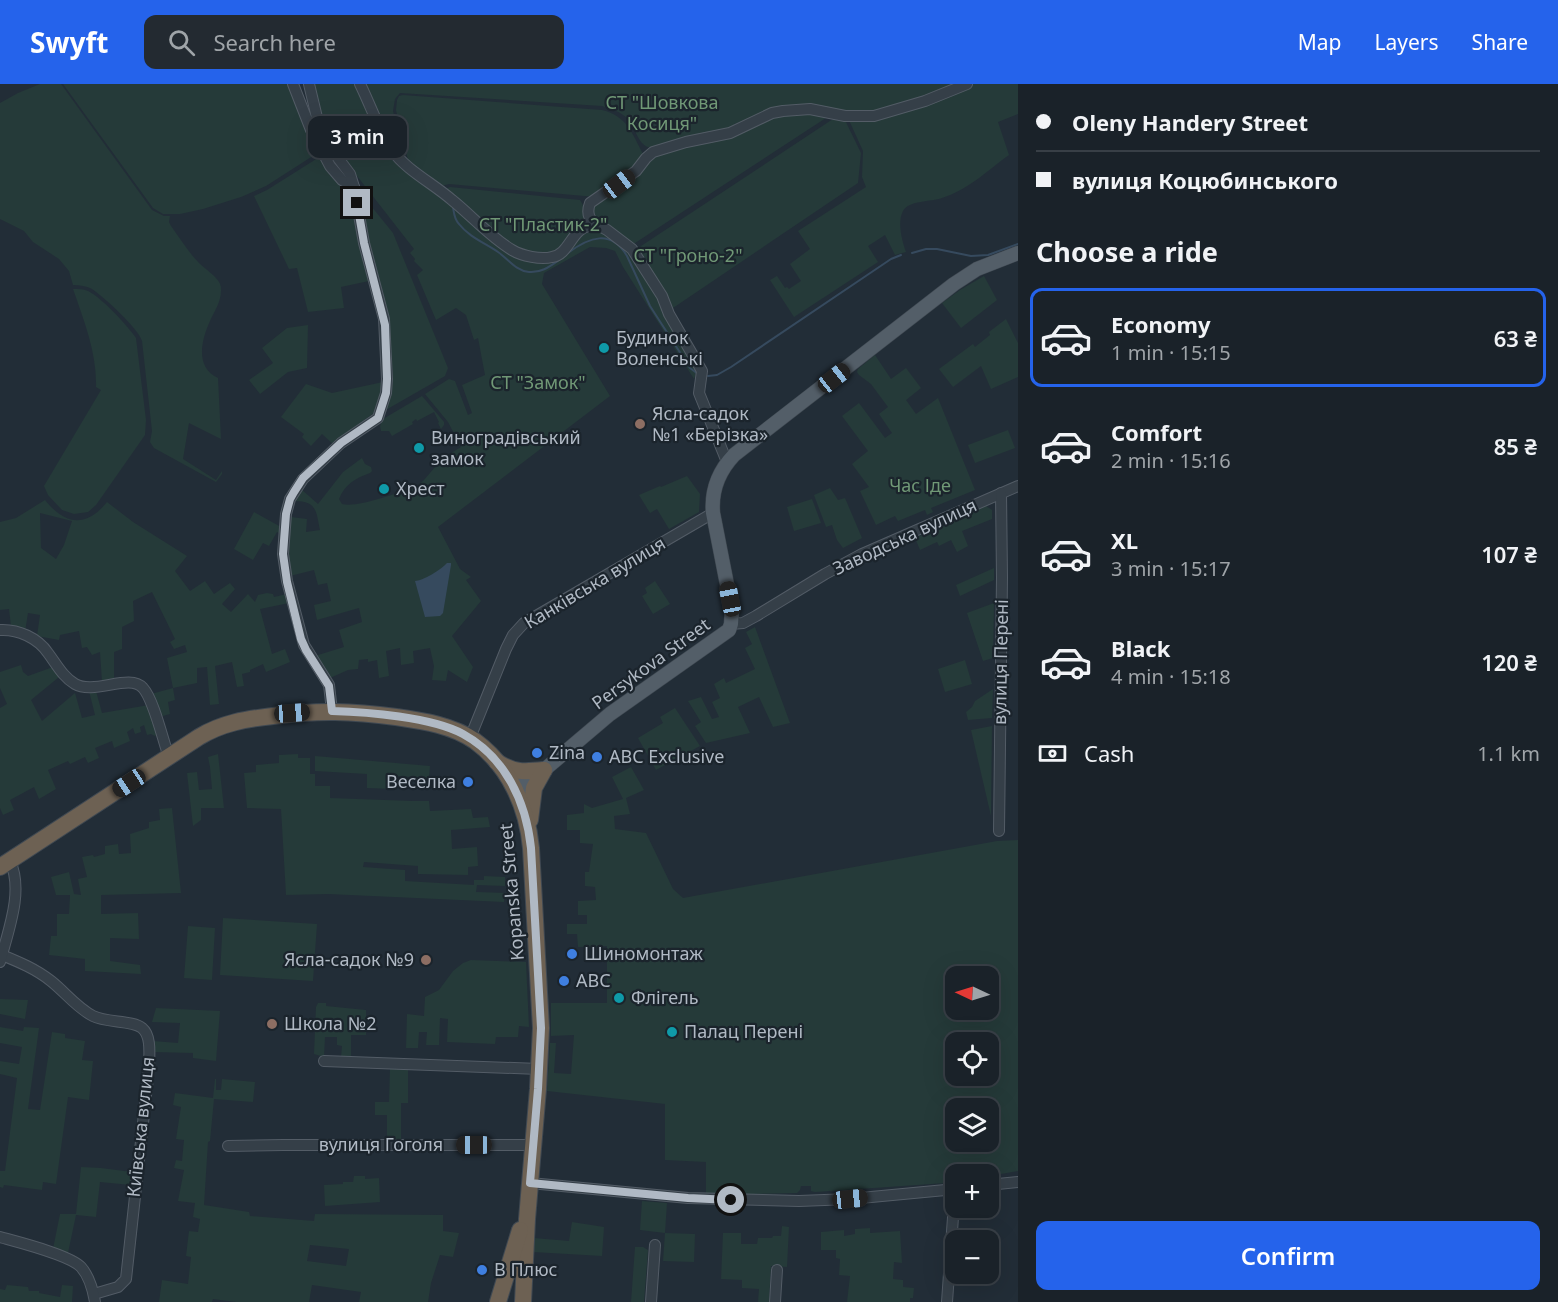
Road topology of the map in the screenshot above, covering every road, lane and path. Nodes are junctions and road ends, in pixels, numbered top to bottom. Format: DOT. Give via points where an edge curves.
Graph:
graph roads {
  1 [pos="293,84"];
  2 [pos="309,84"];
  3 [pos="360,84"];
  4 [pos="967,84"];
  5 [pos="377,120"];
  6 [pos="357,128"];
  7 [pos="326,138"];
  8 [pos="340,139"];
  9 [pos="394,153"];
  10 [pos="338,158"];
  11 [pos="354,186"];
  12 [pos="594,223"];
  13 [pos="1018,253"];
  14 [pos="727,462"];
  15 [pos="1018,486"];
  16 [pos="1002,493"];
  17 [pos="712,513"];
  18 [pos="731,624"];
  19 [pos="0,630"];
  20 [pos="332,711"];
  21 [pos="470,738"];
  22 [pos="169,758"];
  23 [pos="495,761"];
  24 [pos="544,770"];
  25 [pos="515,789"];
  26 [pos="529,830"];
  27 [pos="999,831"];
  28 [pos="5,864"];
  29 [pos="1,959"];
  30 [pos="324,1061"];
  31 [pos="539,1069"];
  32 [pos="534,1145"];
  33 [pos="228,1146"];
  34 [pos="1018,1182"];
  35 [pos="530,1183"];
  36 [pos="999,1184"];
  37 [pos="945,1190"];
  38 [pos="953,1218"];
  39 [pos="0,1237"];
  40 [pos="655,1245"];
  41 [pos="777,1270"];
  42 [pos="500,1295"];
  43 [pos="524,1295"];
  44 [pos="94,1298"];
  45 [pos="651,1302"];
  46 [pos="775,1302"];
  47 [pos="947,1302"];
  1 -- 11 [label="street" via="330,166 342,180"];
  2 -- 7 [label="street" via="317,120"];
  3 -- 5 [label="street"];
  4 -- 12 [label="street" via="874,116 845,116 810,109 772,113 730,133 653,152 636,171 590,203 589,215"];
  5 -- 6 [label="street"];
  5 -- 9 [label="street"];
  6 -- 8 [label="street"];
  6 -- 9 [label="street" via="369,130"];
  7 -- 8 [label="street"];
  7 -- 10 [label="street"];
  8 -- 10 [label="street"];
  9 -- 12 [label="street" via="516,252 554,257 578,232"];
  10 -- 11 [label="street"];
  11 -- 20 [label="street" via="385,325 386,393 378,418 341,443 303,478 294,492 286,514 283,554 301,639 329,686"];
  12 -- 14 [label="street" via="632,249 662,296 702,371 699,393"];
  13 -- 14 [label="main road, Persykova Street" via="977,269 954,284"];
  14 -- 17 [label="main road, Persykova Street" via="715,485"];
  15 -- 16 [label="street, Заводська вулиця"];
  16 -- 18 [label="street, Заводська вулиця" via="862,554 743,623"];
  16 -- 27 [label="street, вулиця Перені"];
  17 -- 18 [label="main road, Persykova Street" via="732,610"];
  17 -- 21 [label="street, Канківська вулиця" via="524,623 506,649"];
  18 -- 24 [label="main road, Persykova Street" via="724,634 610,714"];
  19 -- 22 [label="street" via="34,639 68,680 79,686 140,685 152,705"];
  20 -- 21 [label="highway, Kopanska Street" via="419,720"];
  20 -- 22 [label="highway, Kopanska Street" via="235,722 209,731"];
  21 -- 23 [label="highway, Kopanska Street"];
  22 -- 28 [label="highway, Kopanska Street"];
  23 -- 24 [label="highway" via="514,771"];
  23 -- 25 [label="highway, Kopanska Street"];
  24 -- 25 [label="main road, Persykova Street" via="529,786"];
  24 -- 26 [label="highway" via="534,788"];
  25 -- 26 [label="highway, Kopanska Street"];
  26 -- 31 [label="highway, Kopanska Street" via="541,1028"];
  28 -- 29 [label="street" via="16,876 16,892"];
  29 -- 44 [label="street, Київська вулиця" via="44,975 93,1016 138,1025 148,1039 149,1068 126,1279"];
  30 -- 31 [label="street"];
  31 -- 32 [label="highway, Kopanska Street"];
  32 -- 33 [label="street, вулиця Гоголя"];
  32 -- 35 [label="highway, Kopanska Street"];
  34 -- 36 [label="street"];
  35 -- 37 [label="street" via="688,1198 787,1201"];
  35 -- 42 [label="highway"];
  35 -- 43 [label="highway"];
  38 -- 47 [label="street"];
  39 -- 44 [label="street" via="75,1262 86,1273"];
  40 -- 45 [label="street"];
  41 -- 46 [label="street"];
  42 -- 43 [label="highway" via="507,1280 515,1277"];
}
